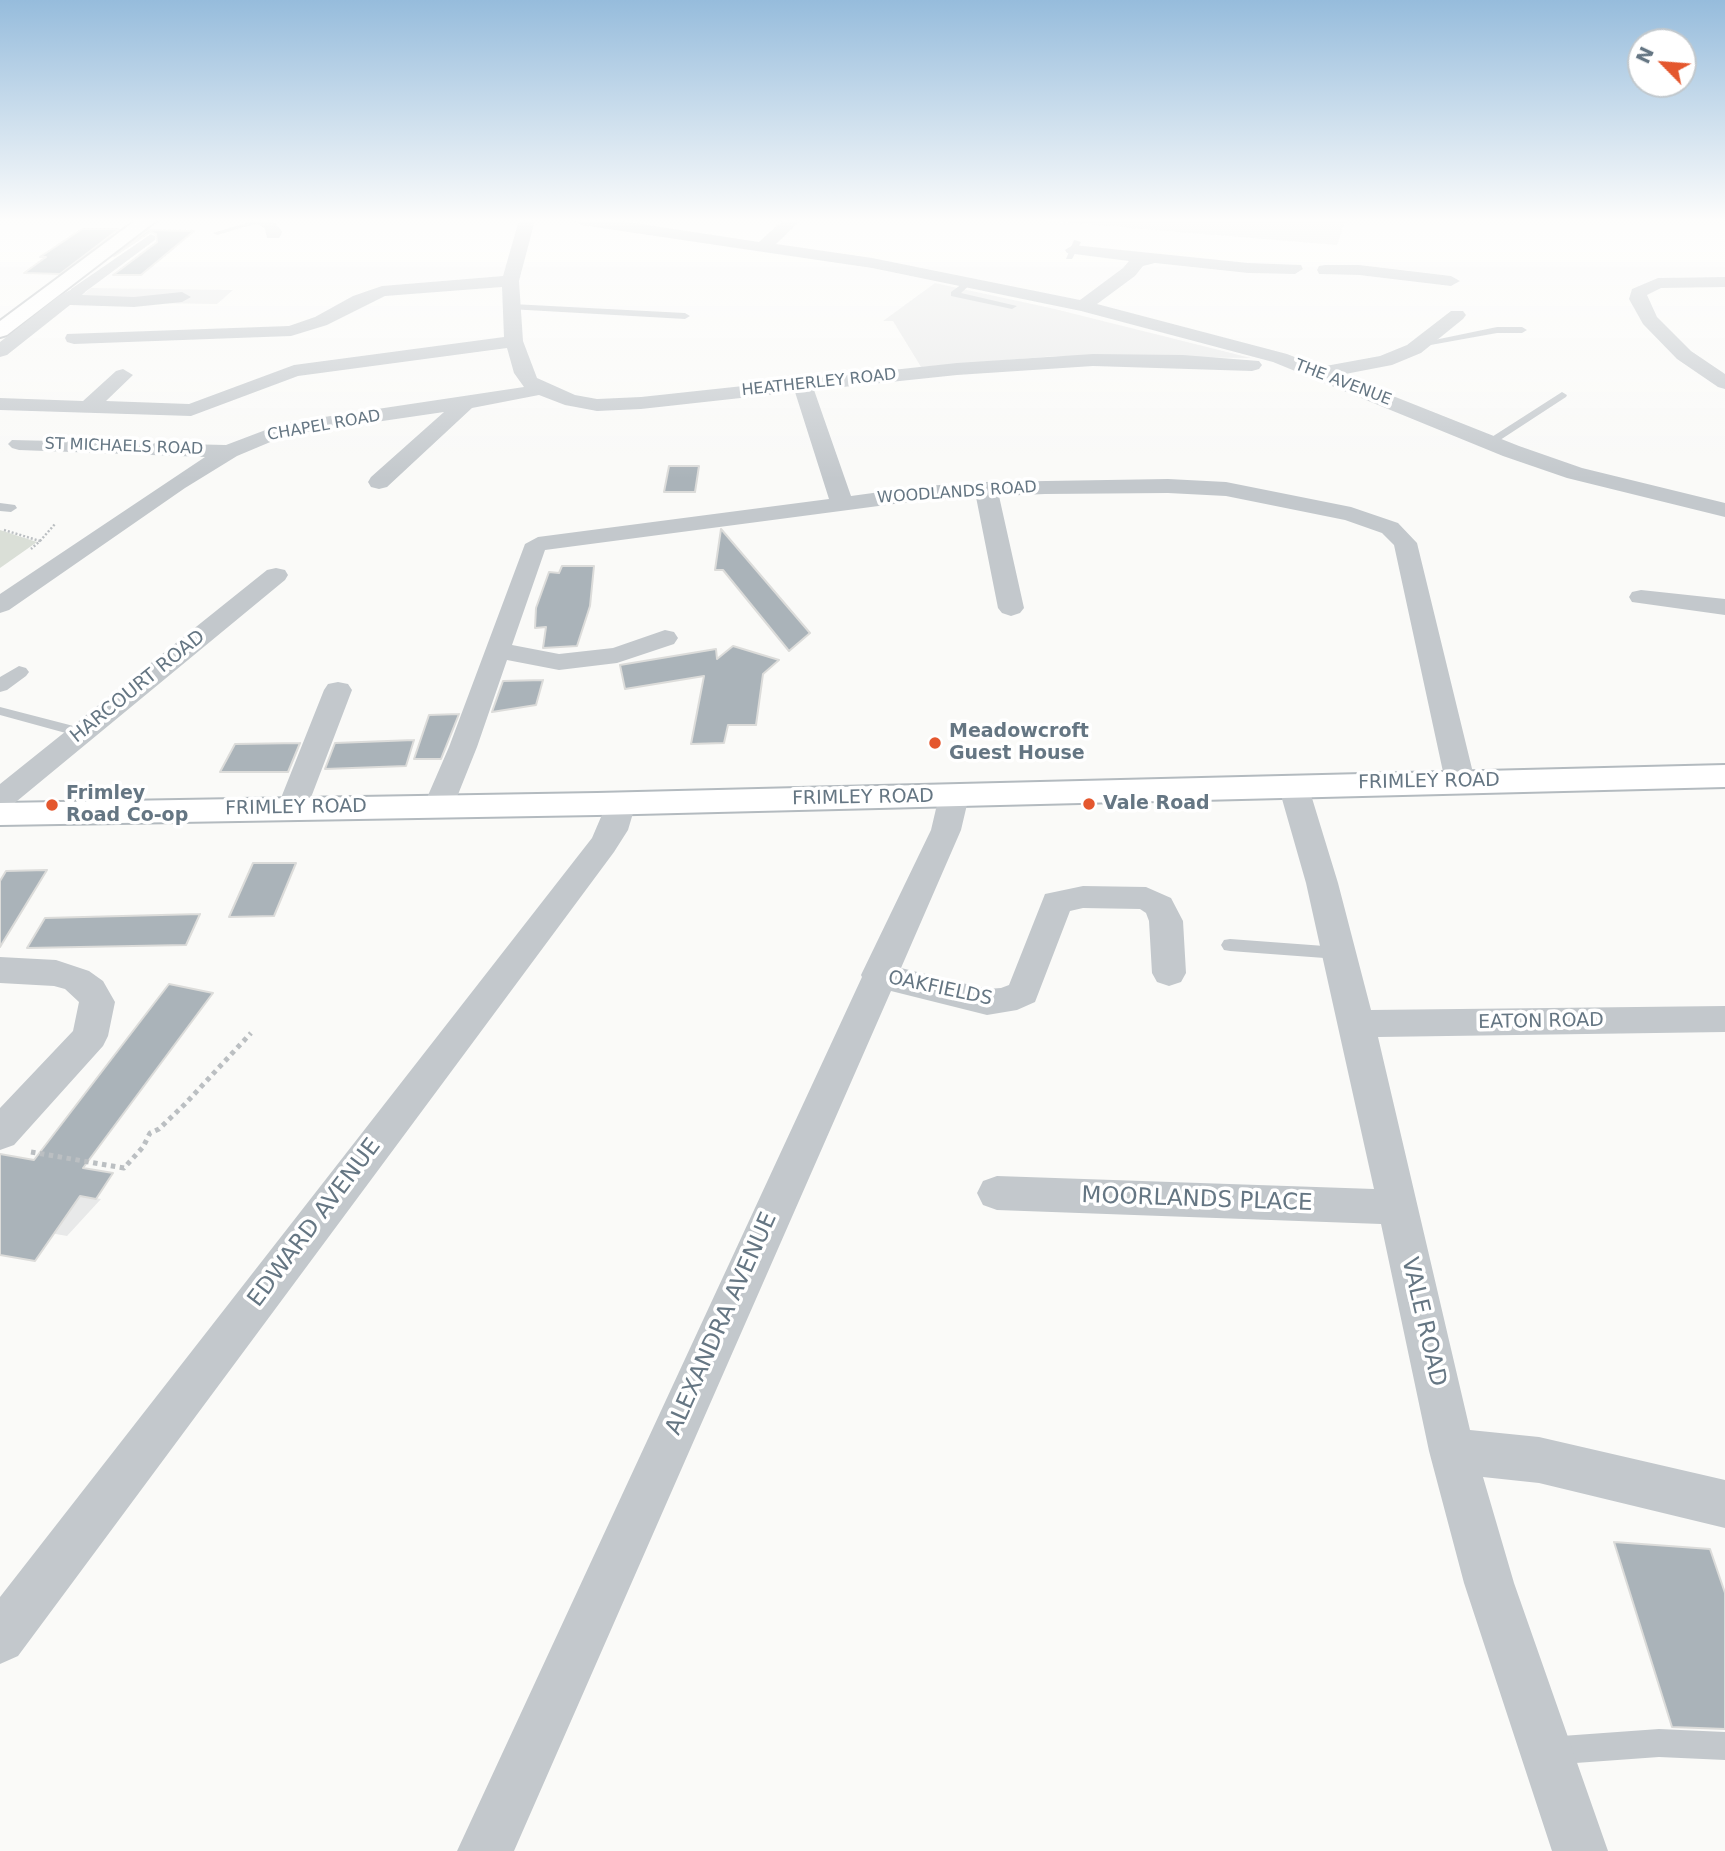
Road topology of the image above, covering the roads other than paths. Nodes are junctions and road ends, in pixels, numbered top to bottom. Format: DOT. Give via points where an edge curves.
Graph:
graph roads {
  1 [pos="45,306"];
  2 [pos="52,306"];
  3 [pos="347,306"];
  4 [pos="1084,306"];
  5 [pos="1444,306"];
  6 [pos="1642,306"];
  7 [pos="512,307"];
  8 [pos="685,316"];
  9 [pos="1522,330"];
  10 [pos="0,331"];
  11 [pos="85,341"];
  12 [pos="514,341"];
  13 [pos="1425,343"];
  14 [pos="0,351"];
  15 [pos="1280,358"];
  16 [pos="1321,373"];
  17 [pos="123,375"];
  18 [pos="1725,383"];
  19 [pos="802,384"];
  20 [pos="539,388"];
  21 [pos="1562,395"];
  22 [pos="0,404"];
  23 [pos="465,404"];
  24 [pos="88,407"];
  25 [pos="1490,442"];
  26 [pos="16,445"];
  27 [pos="229,451"];
  28 [pos="379,482"];
  29 [pos="986,489"];
  30 [pos="842,503"];
  31 [pos="1725,510"];
  32 [pos="34,550"];
  33 [pos="59,564"];
  34 [pos="276,575"];
  35 [pos="1641,597"];
  36 [pos="0,605"];
  37 [pos="1725,607"];
  38 [pos="1011,608"];
  39 [pos="665,638"];
  40 [pos="496,650"];
  41 [pos="0,670"];
  42 [pos="0,686"];
  43 [pos="338,690"];
  44 [pos="0,711"];
  45 [pos="84,733"];
  46 [pos="1725,776"];
  47 [pos="1460,781"];
  48 [pos="1293,785"];
  49 [pos="954,796"];
  50 [pos="0,799"];
  51 [pos="621,803"];
  52 [pos="438,807"];
  53 [pos="292,808"];
  54 [pos="0,814"];
  55 [pos="1230,944"];
  56 [pos="1338,953"];
  57 [pos="0,970"];
  58 [pos="1169,974"];
  59 [pos="878,975"];
  60 [pos="1725,1019"];
  61 [pos="1357,1024"];
  62 [pos="11,1142"];
  63 [pos="997,1193"];
  64 [pos="1397,1207"];
  65 [pos="1452,1451"];
  66 [pos="1725,1504"];
  67 [pos="0,1638"];
  68 [pos="1725,1746"];
  69 [pos="1548,1751"];
  70 [pos="485,1851"];
  71 [pos="1580,1851"];
  1 -- 10 [label="main road"];
  2 -- 14 [label="street"];
  3 -- 11 [label="street" via="291,331"];
  4 -- 15 [label="street, THE AVENUE"];
  5 -- 13 [label="street"];
  6 -- 18 [label="street" via="1676,348"];
  7 -- 8 [label="lane"];
  7 -- 12 [label="street"];
  9 -- 13 [label="lane" via="1487,331"];
  12 -- 20 [label="street" via="524,373"];
  12 -- 24 [label="street" via="294,370 191,410"];
  13 -- 16 [label="street" via="1385,361"];
  15 -- 16 [label="street, THE AVENUE"];
  15 -- 19 [label="street, HEATHERLEY ROAD" via="1258,365 1093,360"];
  16 -- 25 [label="street, THE AVENUE"];
  17 -- 24 [label="street"];
  19 -- 20 [label="street, HEATHERLEY ROAD" via="613,405 572,401"];
  19 -- 30 [label="street"];
  20 -- 23 [label="street, CHAPEL ROAD"];
  21 -- 25 [label="lane"];
  22 -- 24 [label="street"];
  23 -- 27 [label="street, CHAPEL ROAD" via="284,429"];
  23 -- 28 [label="street"];
  25 -- 31 [label="street, THE AVENUE" via="1575,473"];
  26 -- 27 [label="street, ST MICHAELS ROAD"];
  27 -- 33 [label="street, CHAPEL ROAD"];
  29 -- 30 [label="street, WOODLANDS ROAD"];
  29 -- 38 [label="street"];
  29 -- 47 [label="street, WOODLANDS ROAD" via="1226,489 1351,514 1390,528 1405,543"];
  30 -- 40 [label="street, WOODLANDS ROAD" via="538,544"];
  32 -- 33 [label="street"];
  33 -- 36 [label="street, CHAPEL ROAD"];
  34 -- 45 [label="street, HARCOURT ROAD"];
  35 -- 37 [label="street"];
  39 -- 40 [label="street" via="617,655 559,662"];
  40 -- 52 [label="street, WOODLANDS ROAD"];
  41 -- 42 [label="street" via="19,672"];
  43 -- 53 [label="street"];
  44 -- 45 [label="lane"];
  45 -- 50 [label="street, HARCOURT ROAD"];
  46 -- 47 [label="main road, FRIMLEY ROAD"];
  47 -- 48 [label="main road, FRIMLEY ROAD"];
  48 -- 49 [label="main road, FRIMLEY ROAD"];
  48 -- 56 [label="street, VALE ROAD"];
  49 -- 51 [label="main road, FRIMLEY ROAD"];
  49 -- 59 [label="street, ALEXANDRA AVENUE" via="946,830"];
  51 -- 52 [label="main road, FRIMLEY ROAD"];
  51 -- 67 [label="street, EDWARD AVENUE" via="603,845"];
  52 -- 53 [label="main road, FRIMLEY ROAD"];
  53 -- 54 [label="main road, FRIMLEY ROAD"];
  55 -- 56 [label="lane"];
  56 -- 61 [label="street, VALE ROAD"];
  57 -- 62 [label="street" via="56,973 77,980 91,990 97,1002 90,1036"];
  58 -- 59 [label="street, OAKFIELDS" via="1166,921 1159,906 1146,898 1083,897 1057,902 1023,993 1005,1001 987,1002"];
  59 -- 70 [label="street, ALEXANDRA AVENUE"];
  60 -- 61 [label="street, EATON ROAD"];
  61 -- 64 [label="street, VALE ROAD"];
  63 -- 64 [label="street, MOORLANDS PLACE"];
  64 -- 65 [label="street, VALE ROAD"];
  65 -- 66 [label="street" via="1539,1460"];
  65 -- 69 [label="street, VALE ROAD" via="1489,1583"];
  68 -- 69 [label="lane" via="1659,1743"];
  69 -- 71 [label="street, VALE ROAD"];
}
